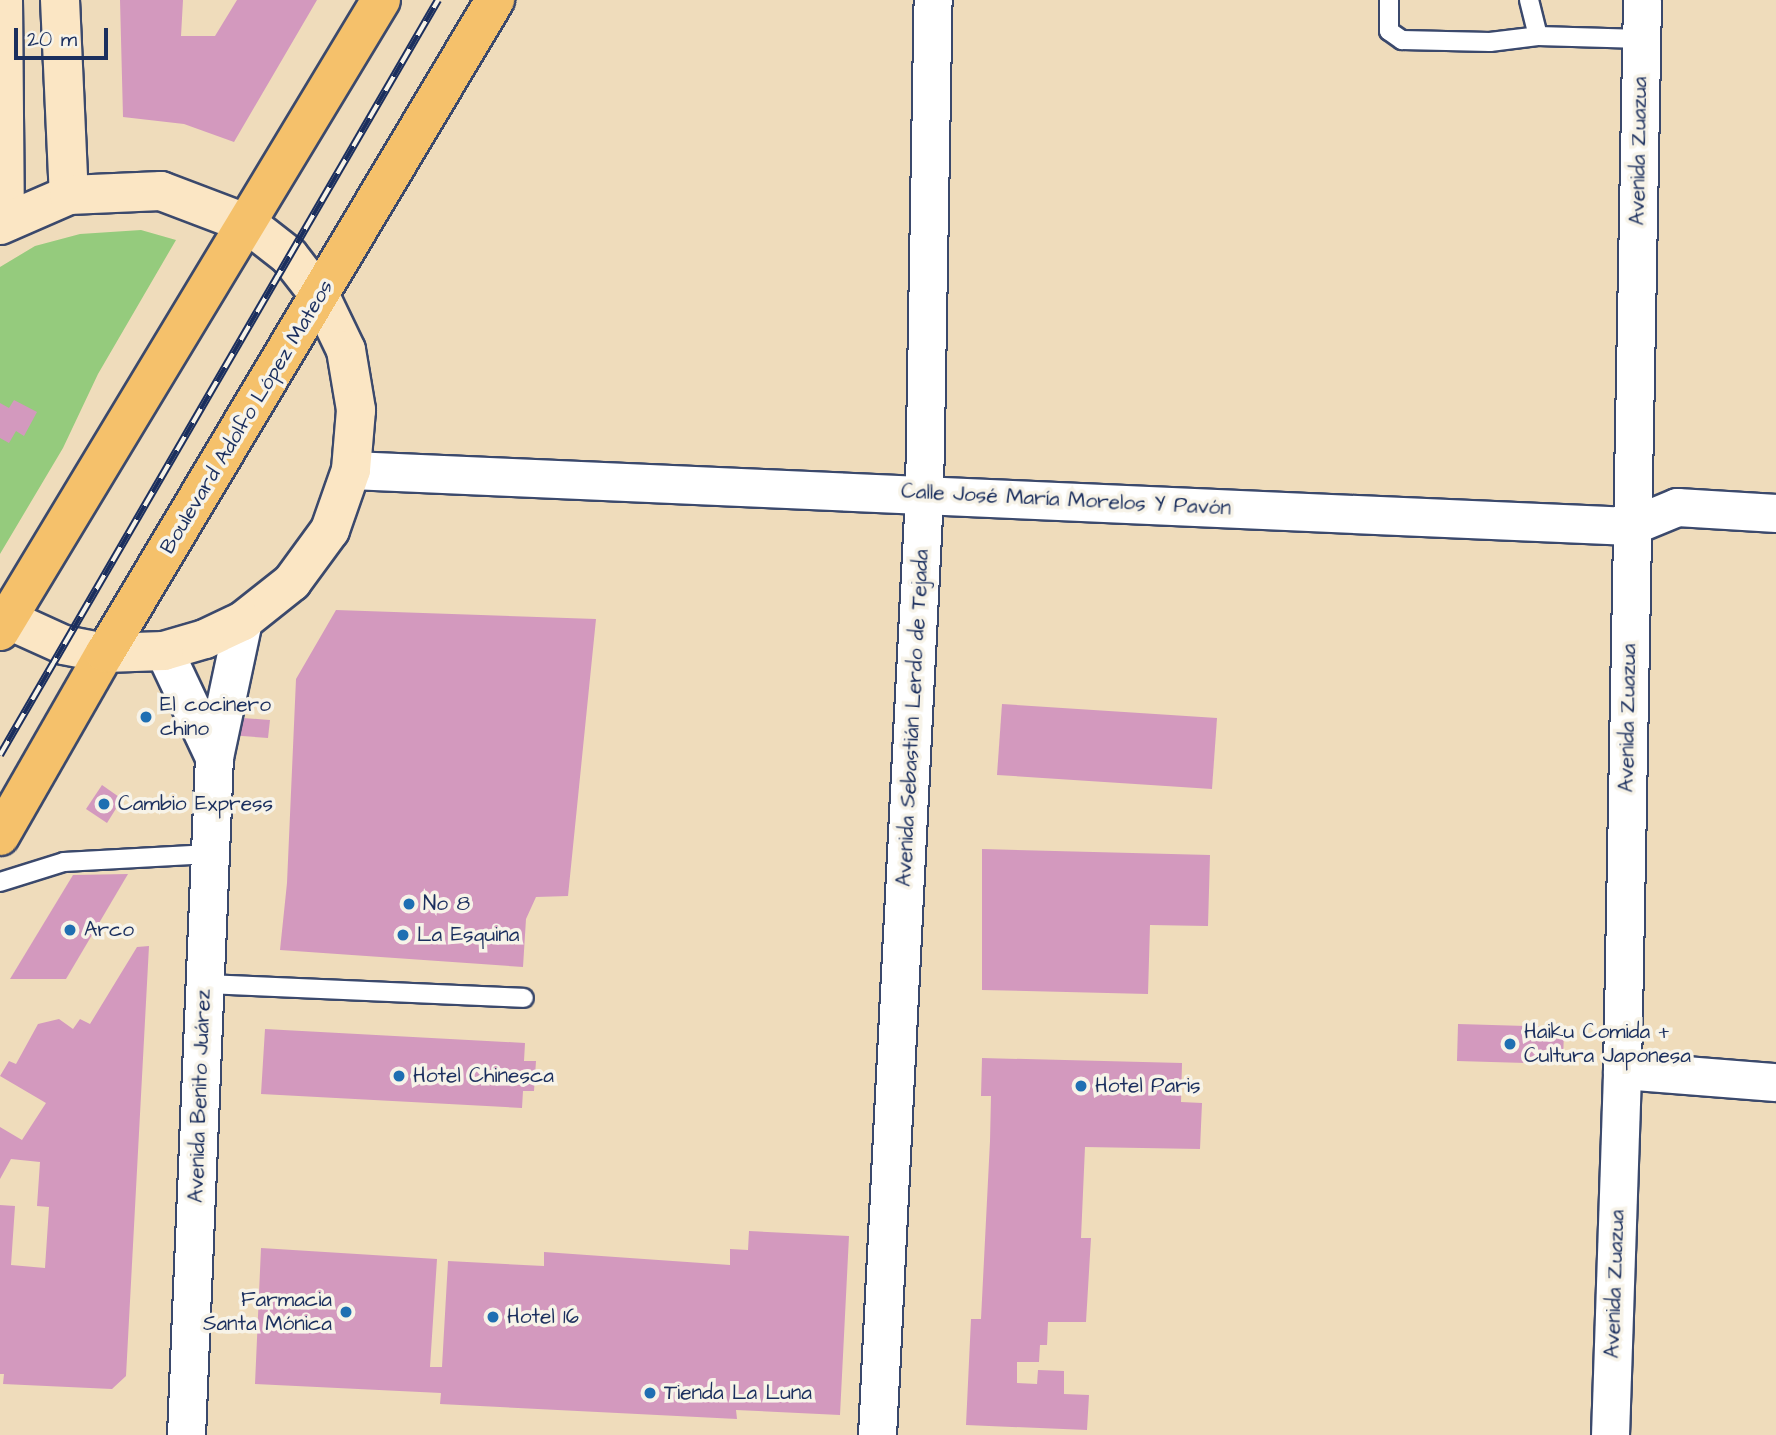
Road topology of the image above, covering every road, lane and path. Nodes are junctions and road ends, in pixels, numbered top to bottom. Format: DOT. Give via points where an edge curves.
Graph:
graph roads {
  1 [pos="4,0"];
  2 [pos="60,0"];
  3 [pos="382,0"];
  4 [pos="495,0"];
  5 [pos="933,0"];
  6 [pos="1389,0"];
  7 [pos="1529,0"];
  8 [pos="1642,0"];
  9 [pos="1538,36"];
  10 [pos="1642,39"];
  11 [pos="69,195"];
  12 [pos="2,223"];
  13 [pos="248,224"];
  14 [pos="320,296"];
  15 [pos="351,470"];
  16 [pos="924,493"];
  17 [pos="1776,513"];
  18 [pos="1632,526"];
  19 [pos="243,621"];
  20 [pos="2,623"];
  21 [pos="164,650"];
  22 [pos="105,653"];
  23 [pos="214,757"];
  24 [pos="0,836"];
  25 [pos="209,854"];
  26 [pos="0,883"];
  27 [pos="204,984"];
  28 [pos="524,998"];
  29 [pos="1622,1070"];
  30 [pos="1776,1082"];
  31 [pos="186,1435"];
  32 [pos="877,1435"];
  33 [pos="1610,1435"];
  1 -- 12 [label="main road"];
  2 -- 11 [label="main road"];
  3 -- 13 [label="main road"];
  4 -- 14 [label="main road, Boulevard Adolfo López Mateos"];
  5 -- 16 [label="street, Avenida Sebastián Lerdo de Tejada"];
  6 -- 9 [label="lane" via="1388,31 1402,40 1490,42"];
  7 -- 9 [label="lane"];
  8 -- 10 [label="street, Avenida Zuazua"];
  9 -- 10 [label="lane"];
  10 -- 18 [label="street, Avenida Zuazua"];
  11 -- 12 [label="main road"];
  11 -- 13 [label="main road" via="161,191"];
  13 -- 14 [label="main road" via="289,256"];
  13 -- 20 [label="main road"];
  14 -- 15 [label="main road" via="346,350 356,410"];
  14 -- 22 [label="main road, Boulevard Adolfo López Mateos"];
  15 -- 16 [label="street, Calle José María Morelos Y Pavón"];
  15 -- 19 [label="main road" via="330,530 292,582"];
  16 -- 18 [label="street, Calle José María Morelos Y Pavón"];
  16 -- 32 [label="street, Avenida Sebastián Lerdo de Tejada"];
  17 -- 18 [label="street, Calle José María Morelos Y Pavón" via="1677,507"];
  18 -- 29 [label="street, Avenida Zuazua"];
  19 -- 21 [label="main road" via="205,639"];
  19 -- 23 [label="street, Avenida Benito Juárez"];
  20 -- 22 [label="main road" via="64,645"];
  21 -- 22 [label="main road"];
  21 -- 23 [label="street, Avenida Benito Juárez"];
  22 -- 24 [label="main road, Boulevard Adolfo López Mateos"];
  23 -- 25 [label="street, Avenida Benito Juárez"];
  25 -- 26 [label="lane" via="64,862"];
  25 -- 27 [label="street, Avenida Benito Juárez"];
  27 -- 28 [label="lane"];
  27 -- 31 [label="street, Avenida Benito Juárez"];
  29 -- 30 [label="street"];
  29 -- 33 [label="street, Avenida Zuazua"];
}
